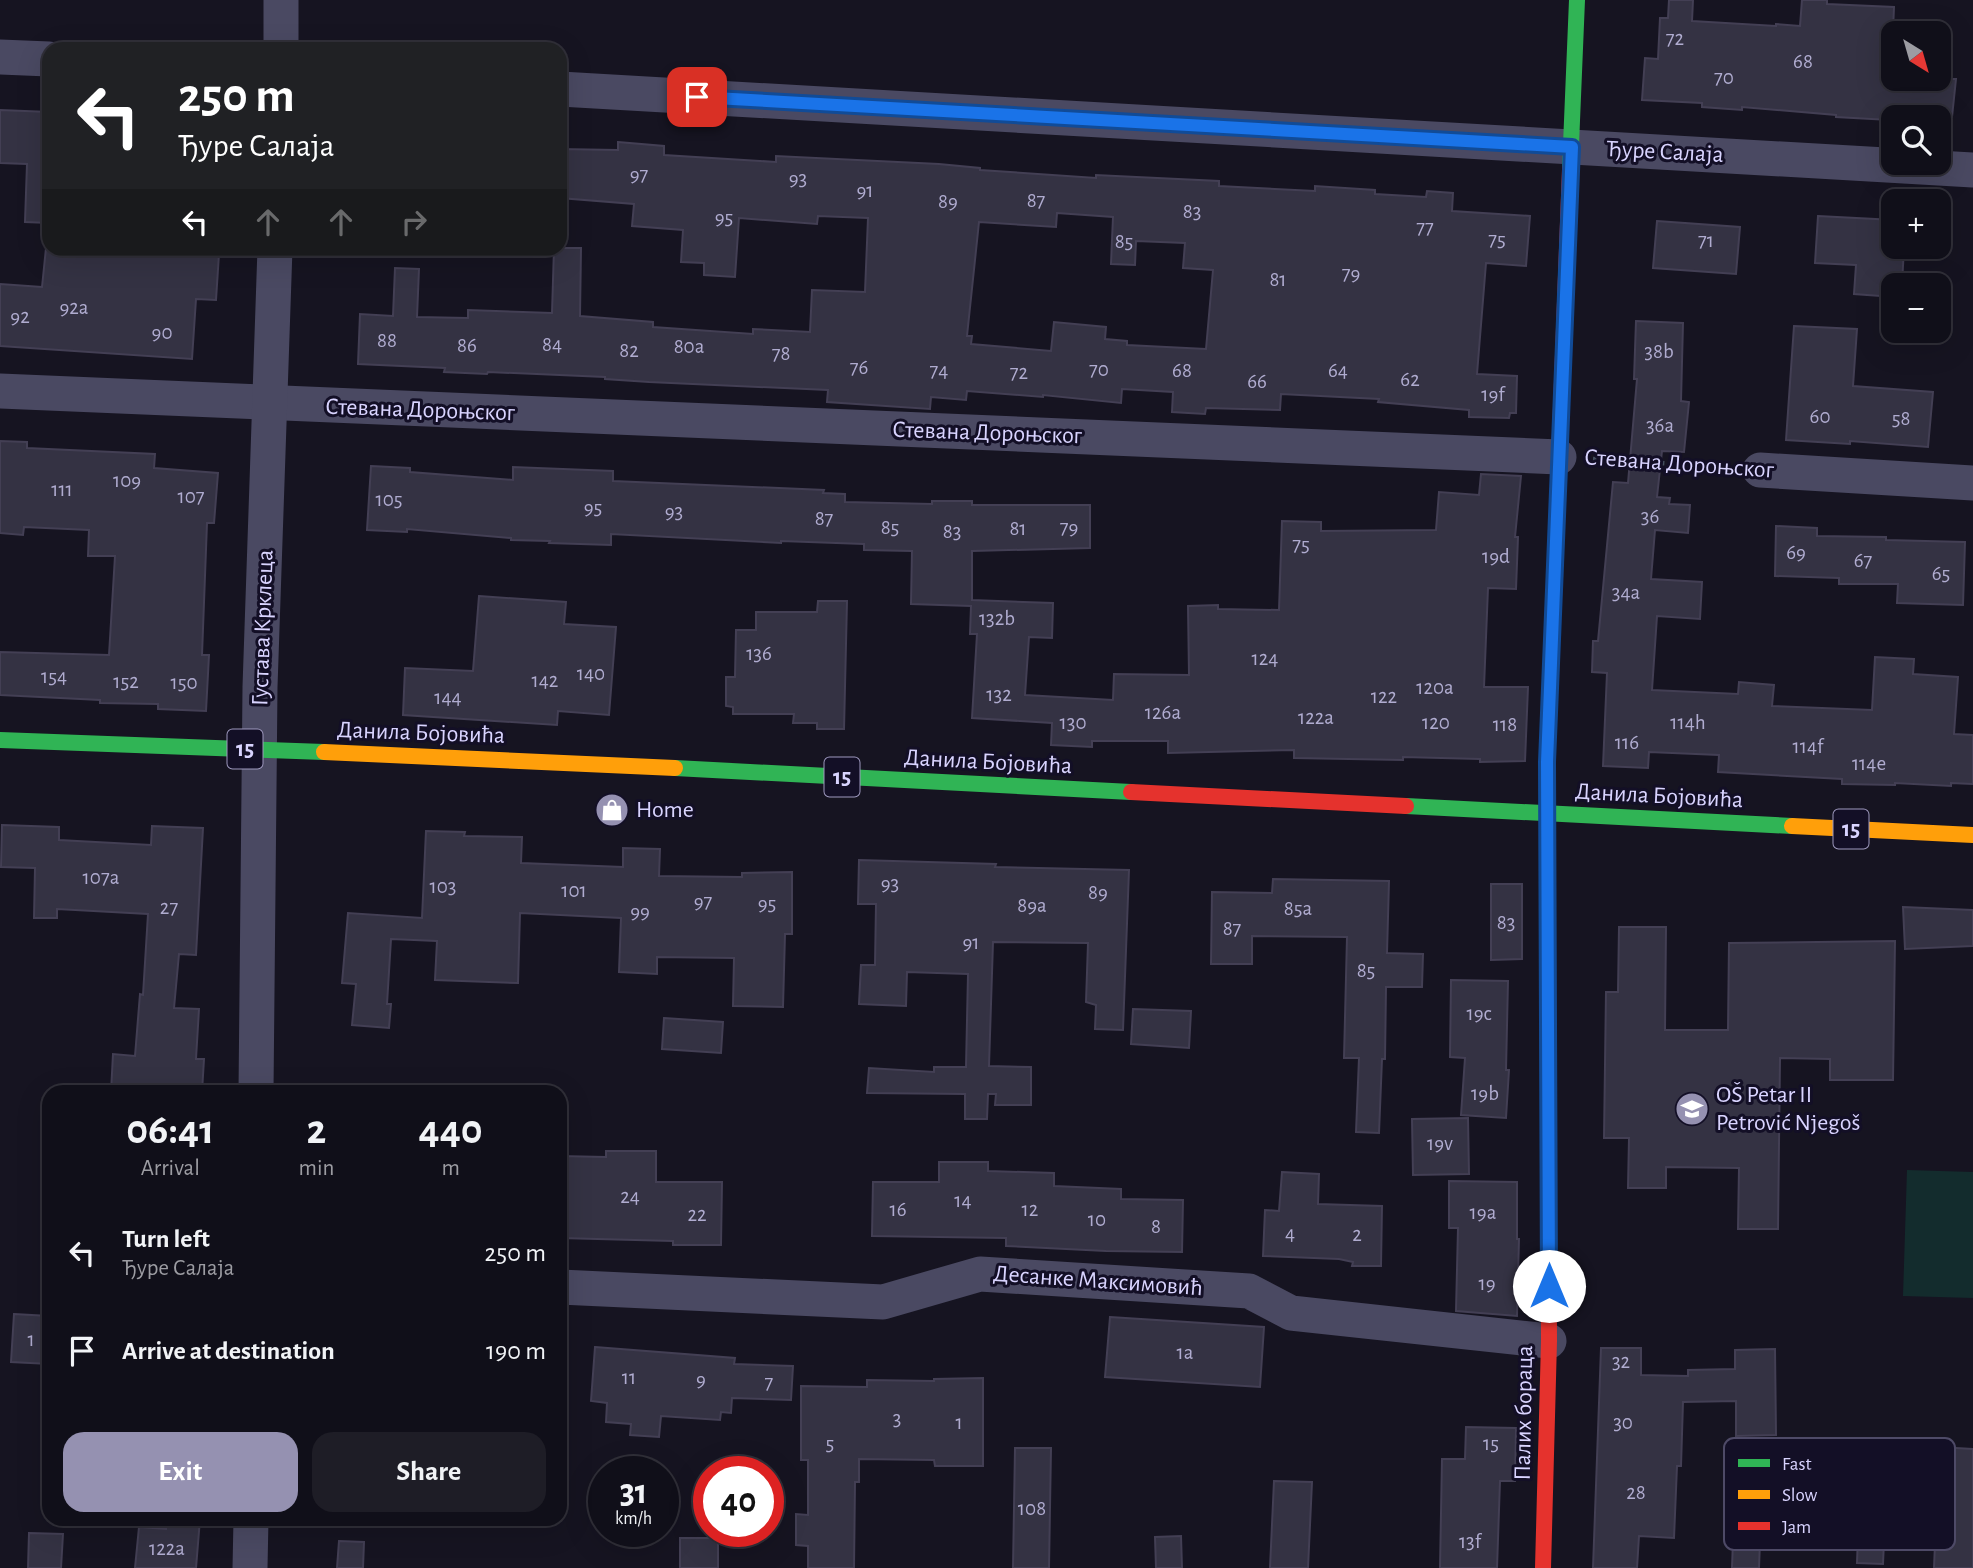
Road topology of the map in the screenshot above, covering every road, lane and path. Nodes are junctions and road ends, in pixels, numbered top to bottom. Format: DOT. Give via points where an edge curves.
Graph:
graph roads {
  1 [pos="281,0"];
  2 [pos="1577,0"];
  3 [pos="281,42"];
  4 [pos="0,57"];
  5 [pos="42,59"];
  6 [pos="567,89"];
  7 [pos="1572,147"];
  8 [pos="1973,170"];
  9 [pos="275,256"];
  10 [pos="0,391"];
  11 [pos="270,404"];
  12 [pos="1559,457"];
  13 [pos="1760,470"];
  14 [pos="1973,482"];
  15 [pos="0,740"];
  16 [pos="260,750"];
  17 [pos="1547,814"];
  18 [pos="1973,835"];
  19 [pos="256,1085"];
  20 [pos="567,1287"];
  21 [pos="1549,1340"];
  22 [pos="251,1526"];
  23 [pos="250,1568"];
  24 [pos="1543,1568"];
  1 -- 3 [label="street"];
  2 -- 7 [label="main road, Палих бораца"];
  4 -- 5 [label="street"];
  6 -- 7 [label="street, Ђуре Салаја"];
  7 -- 8 [label="street, Ђуре Салаја"];
  7 -- 12 [label="main road, Палих бораца"];
  9 -- 11 [label="street, Густава Крклеца"];
  10 -- 11 [label="street, Стевана Дороњског"];
  11 -- 12 [label="street, Стевана Дороњског"];
  11 -- 16 [label="street, Густава Крклеца"];
  12 -- 13 [label="path, Стевана Дороњског"];
  12 -- 17 [label="main road, Палих бораца"];
  13 -- 14 [label="street, Стевана Дороњског"];
  15 -- 16 [label="main road, Данила Бојовића / 15"];
  16 -- 17 [label="main road, Данила Бојовића / 15"];
  16 -- 19 [label="street, Густава Крклеца"];
  17 -- 18 [label="main road, Данила Бојовића / 15"];
  17 -- 21 [label="main road, Палих бораца"];
  20 -- 21 [label="street, Десанке Максимовић" via="883,1302 981,1274 1248,1291 1291,1313"];
  21 -- 24 [label="main road, Палих бораца"];
  22 -- 23 [label="street"];
}
